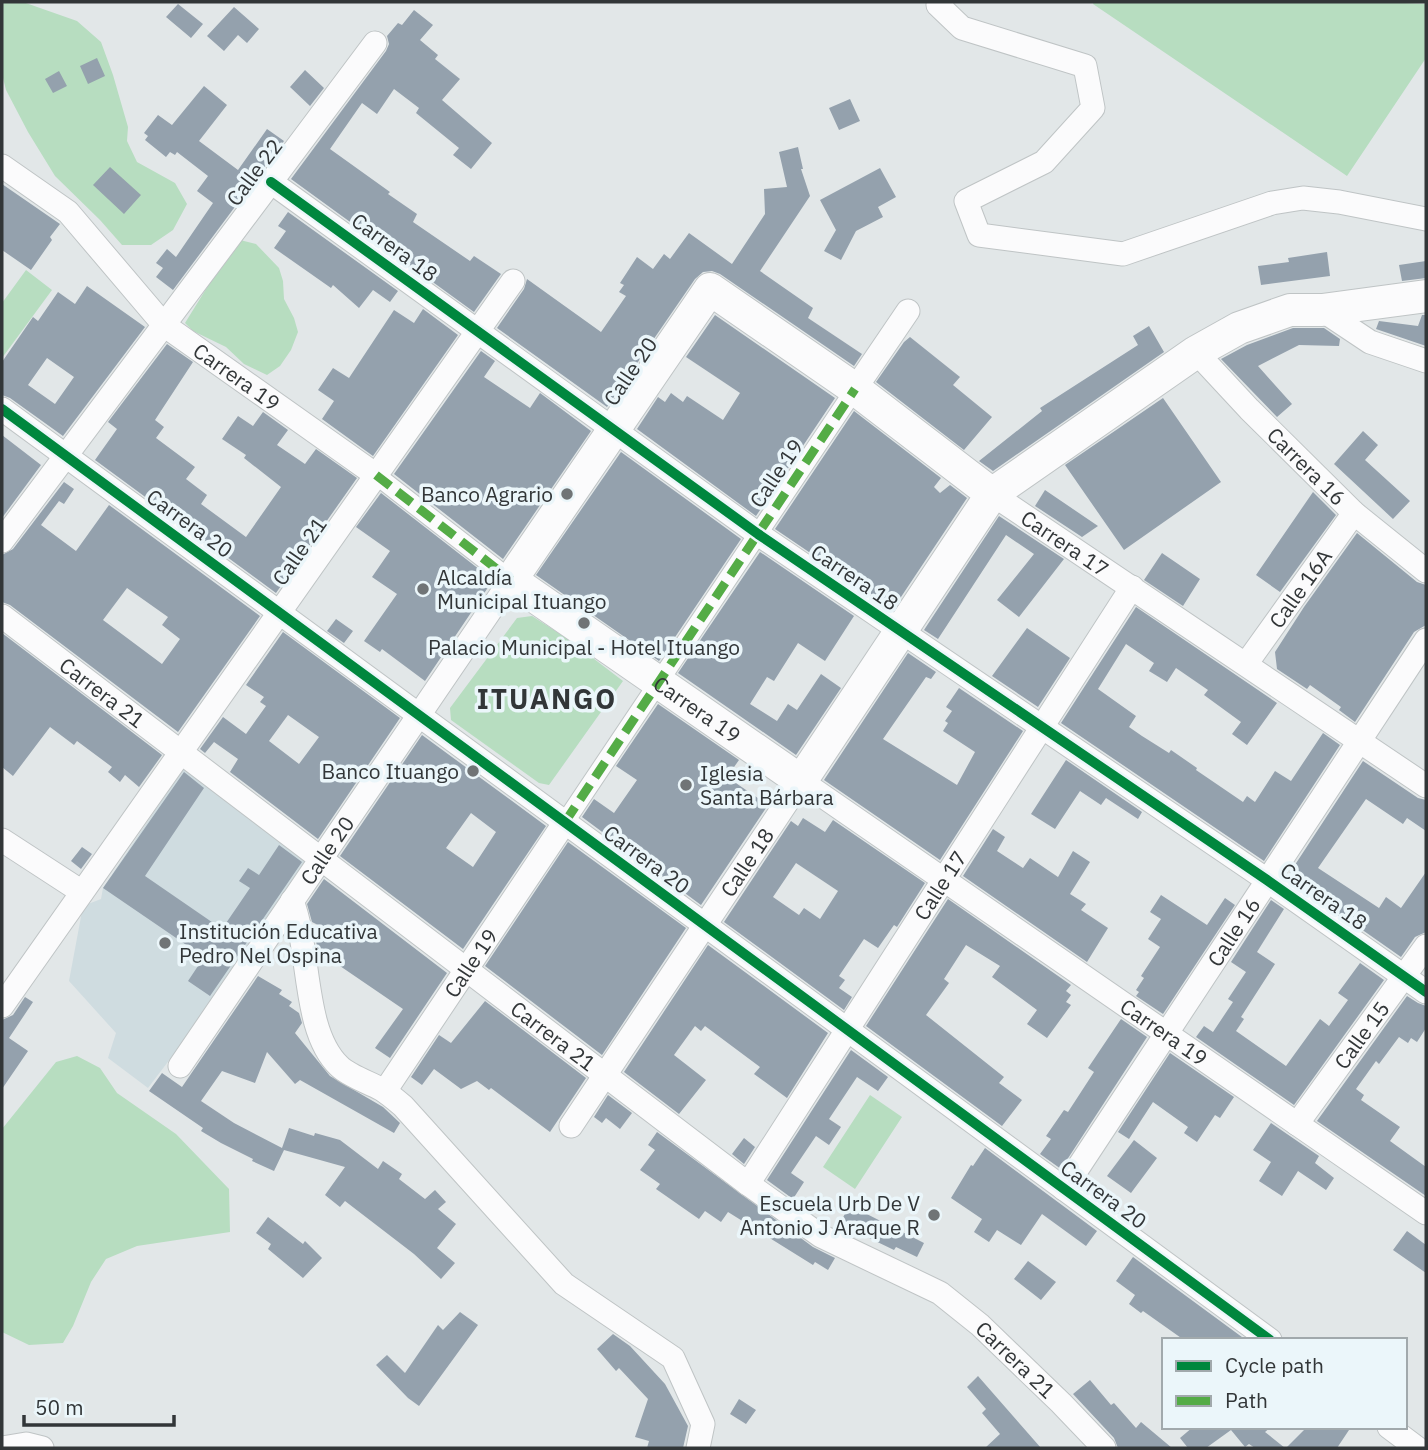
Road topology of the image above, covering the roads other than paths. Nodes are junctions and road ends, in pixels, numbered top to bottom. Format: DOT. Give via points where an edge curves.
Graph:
graph roads {
  1 [pos="942,2"];
  2 [pos="375,43"];
  3 [pos="2,166"];
  4 [pos="271,182"];
  5 [pos="1426,219"];
  6 [pos="513,281"];
  7 [pos="710,289"];
  8 [pos="1426,296"];
  9 [pos="908,310"];
  10 [pos="1322,310"];
  11 [pos="164,325"];
  12 [pos="478,331"];
  13 [pos="1196,352"];
  14 [pos="1426,361"];
  15 [pos="855,389"];
  16 [pos="2,409"];
  17 [pos="614,429"];
  18 [pos="66,456"];
  19 [pos="376,475"];
  20 [pos="992,494"];
  21 [pos="1354,513"];
  22 [pos="758,534"];
  23 [pos="2,541"];
  24 [pos="1426,571"];
  25 [pos="511,580"];
  26 [pos="1132,587"];
  27 [pos="280,613"];
  28 [pos="2,616"];
  29 [pos="901,631"];
  30 [pos="1426,640"];
  31 [pos="1246,664"];
  32 [pos="659,682"];
  33 [pos="419,715"];
  34 [pos="1042,727"];
  35 [pos="1360,741"];
  36 [pos="181,752"];
  37 [pos="801,781"];
  38 [pos="1426,786"];
  39 [pos="565,822"];
  40 [pos="2,840"];
  41 [pos="321,859"];
  42 [pos="944,880"];
  43 [pos="1267,880"];
  44 [pos="82,892"];
  45 [pos="292,901"];
  46 [pos="705,925"];
  47 [pos="1426,946"];
  48 [pos="467,970"];
  49 [pos="1404,976"];
  50 [pos="1426,992"];
  51 [pos="2,1006"];
  52 [pos="847,1030"];
  53 [pos="1167,1034"];
  54 [pos="180,1066"];
  55 [pos="606,1075"];
  56 [pos="385,1091"];
  57 [pos="1297,1124"];
  58 [pos="571,1126"];
  59 [pos="748,1184"];
  60 [pos="1064,1189"];
  61 [pos="1426,1213"];
  62 [pos="1267,1338"];
  63 [pos="1392,1429"];
  64 [pos="2,1448"];
  65 [pos="42,1448"];
  66 [pos="698,1448"];
  67 [pos="1104,1448"];
  68 [pos="1417,1448"];
  1 -- 5 [label="street" via="938,5 962,28 1085,66 1093,108 1044,162 966,201 979,235 1123,254 1272,203 1303,198"];
  2 -- 4 [label="street, Calle 22"];
  3 -- 11 [label="street, Carrera 19" via="68,212"];
  4 -- 11 [label="street, Calle 22"];
  4 -- 12 [label="street, Carrera 18"];
  6 -- 12 [label="street, Calle 21"];
  7 -- 15 [label="main road, Carrera 17"];
  7 -- 17 [label="main road, Calle 20"];
  8 -- 10 [label="main road"];
  9 -- 15 [label="street, Calle 19"];
  10 -- 13 [label="main road" via="1290,310 1264,318"];
  10 -- 14 [label="street" via="1370,342"];
  11 -- 18 [label="street, Calle 22"];
  11 -- 19 [label="street, Carrera 19"];
  12 -- 17 [label="street, Carrera 18"];
  12 -- 19 [label="street, Calle 21"];
  13 -- 20 [label="main road"];
  13 -- 21 [label="street, Carrera 16"];
  15 -- 20 [label="main road, Carrera 17"];
  15 -- 22 [label="street, Calle 19"];
  16 -- 18 [label="street, Carrera 20"];
  17 -- 22 [label="street, Carrera 18"];
  17 -- 25 [label="main road, Calle 20"];
  18 -- 23 [label="street, Calle 22"];
  18 -- 27 [label="street, Carrera 20"];
  19 -- 25 [label="street, Carrera 19"];
  19 -- 27 [label="street, Calle 21"];
  20 -- 26 [label="street, Carrera 17"];
  20 -- 29 [label="main road, Calle 18"];
  21 -- 24 [label="street, Carrera 16"];
  21 -- 31 [label="street, Calle 16A"];
  22 -- 29 [label="street, Carrera 18"];
  22 -- 32 [label="street, Calle 19"];
  25 -- 32 [label="main road, Carrera 19"];
  25 -- 33 [label="street, Calle 20"];
  26 -- 31 [label="street, Carrera 17"];
  26 -- 34 [label="street, Calle 17"];
  27 -- 33 [label="street, Carrera 20"];
  27 -- 36 [label="street, Calle 21"];
  28 -- 36 [label="street, Carrera 21"];
  29 -- 34 [label="street, Carrera 18"];
  29 -- 37 [label="main road, Calle 18"];
  30 -- 35 [label="street, Calle 16"];
  31 -- 35 [label="street, Carrera 17"];
  32 -- 37 [label="main road, Carrera 19"];
  32 -- 39 [label="street, Calle 19"];
  33 -- 39 [label="street, Carrera 20"];
  33 -- 41 [label="street, Calle 20"];
  34 -- 42 [label="street, Calle 17"];
  34 -- 43 [label="street, Carrera 18"];
  35 -- 38 [label="street, Carrera 17"];
  35 -- 43 [label="street, Calle 16"];
  36 -- 41 [label="street, Carrera 21"];
  36 -- 44 [label="street, Calle 21"];
  37 -- 42 [label="street, Carrera 19"];
  37 -- 46 [label="street, Calle 18"];
  39 -- 46 [label="street, Carrera 20"];
  39 -- 48 [label="street, Calle 19"];
  40 -- 44 [label="street"];
  41 -- 45 [label="street, Calle 20"];
  41 -- 48 [label="street, Carrera 21"];
  42 -- 52 [label="street, Calle 17"];
  42 -- 53 [label="street, Carrera 19"];
  43 -- 49 [label="street, Carrera 18"];
  43 -- 53 [label="street, Calle 16"];
  44 -- 51 [label="street, Calle 21"];
  45 -- 54 [label="street, Calle 20"];
  45 -- 56 [label="street" via="323,1047 340,1068"];
  46 -- 52 [label="street, Carrera 20"];
  46 -- 55 [label="street, Calle 18"];
  47 -- 49 [label="street, Calle 15"];
  48 -- 55 [label="street, Carrera 21"];
  48 -- 56 [label="street, Calle 19"];
  49 -- 50 [label="street, Carrera 18"];
  49 -- 57 [label="street, Calle 15"];
  52 -- 59 [label="street, Calle 17"];
  52 -- 60 [label="street, Carrera 20"];
  53 -- 57 [label="street, Carrera 19"];
  53 -- 60 [label="street, Calle 16"];
  55 -- 58 [label="street, Calle 18"];
  55 -- 59 [label="street, Carrera 21"];
  56 -- 66 [label="street" via="564,1284 673,1357 703,1424"];
  57 -- 61 [label="street, Carrera 19"];
  59 -- 67 [label="street, Carrera 21" via="821,1237 940,1293 981,1325"];
  60 -- 62 [label="street, Carrera 20"];
  63 -- 68 [label="street"];
  64 -- 65 [label="street" via="26,1444"];
}
